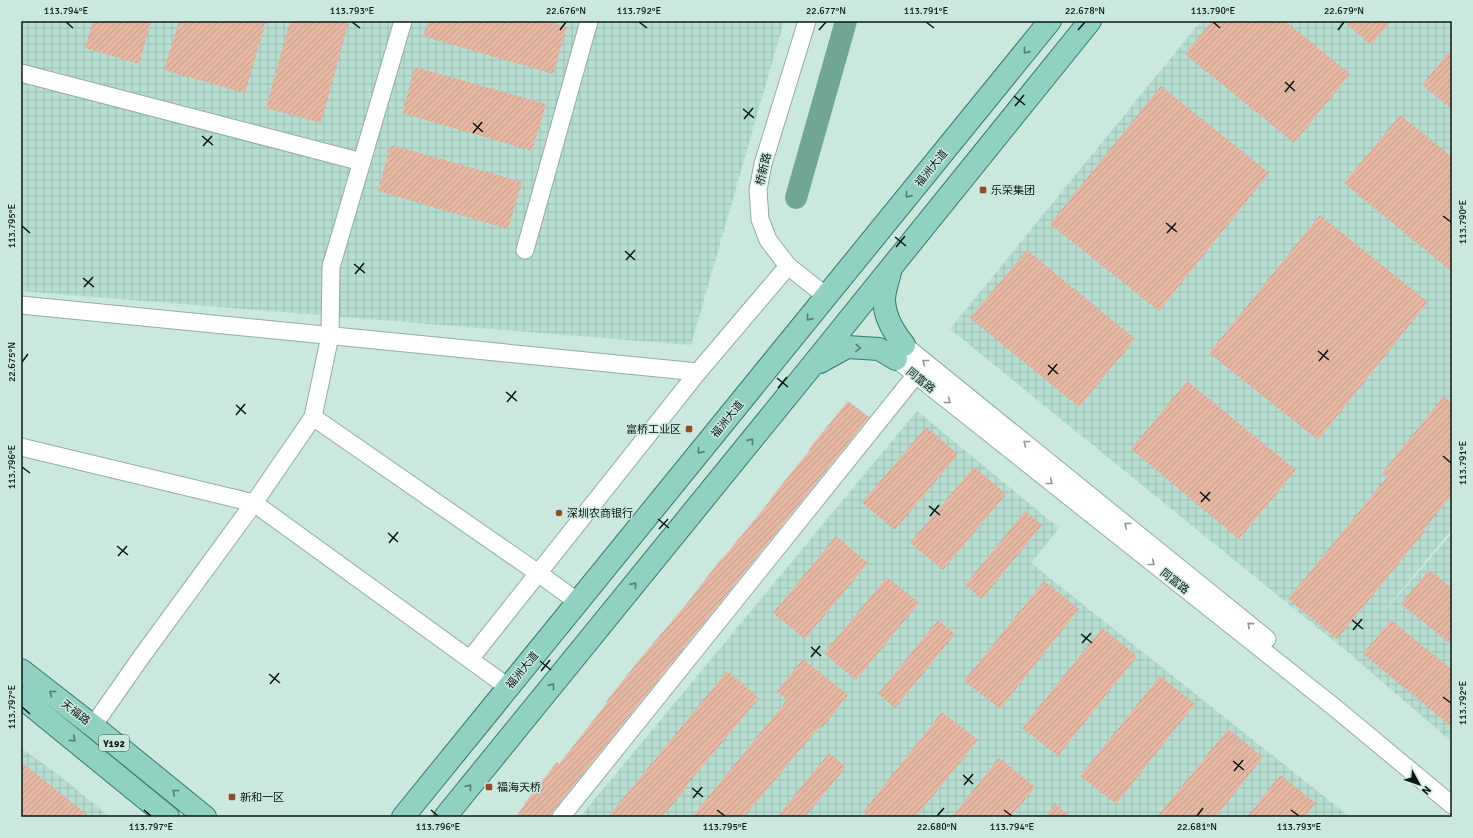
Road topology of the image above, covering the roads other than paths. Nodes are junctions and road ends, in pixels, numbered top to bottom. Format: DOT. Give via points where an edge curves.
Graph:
graph roads {
  1 [pos="403,21"];
  2 [pos="589,21"];
  3 [pos="807,21"];
  4 [pos="1050,21"];
  5 [pos="1090,21"];
  6 [pos="21,73"];
  7 [pos="362,162"];
  8 [pos="525,250"];
  9 [pos="788,266"];
  10 [pos="890,269"];
  11 [pos="826,296"];
  12 [pos="21,305"];
  13 [pos="330,336"];
  14 [pos="900,352"];
  15 [pos="810,368"];
  16 [pos="698,372"];
  17 [pos="915,376"];
  18 [pos="313,417"];
  19 [pos="21,447"];
  20 [pos="254,503"];
  21 [pos="538,573"];
  22 [pos="578,602"];
  23 [pos="470,659"];
  24 [pos="21,670"];
  25 [pos="508,687"];
  26 [pos="21,697"];
  27 [pos="93,726"];
  28 [pos="1452,793"];
  29 [pos="1452,805"];
  30 [pos="168,817"];
  31 [pos="205,817"];
  32 [pos="403,817"];
  33 [pos="445,817"];
  34 [pos="561,817"];
  1 -- 7 [label="street"];
  2 -- 8 [label="street"];
  3 -- 9 [label="street, 桥新路" via="763,164 758,190 760,219 768,240"];
  4 -- 11 [label="main road, 福洲大道, one-way"];
  5 -- 10 [label="main road"];
  6 -- 7 [label="street"];
  7 -- 13 [label="street" via="331,267"];
  9 -- 11 [label="street, 桥新路"];
  9 -- 16 [label="street"];
  10 -- 14 [label="main road" via="884,299"];
  10 -- 15 [label="main road"];
  11 -- 22 [label="main road, 福洲大道, one-way"];
  12 -- 13 [label="street"];
  13 -- 16 [label="street"];
  13 -- 18 [label="street"];
  15 -- 14 [label="main road, one-way" via="847,347"];
  14 -- 17 [label="street, 同富路"];
  28 -- 14 [label="street, 同富路, one-way" via="1224,603"];
  33 -- 15 [label="main road, one-way"];
  16 -- 21 [label="street"];
  17 -- 29 [label="street, 同富路, one-way" via="1334,707"];
  17 -- 34 [label="street"];
  18 -- 20 [label="street"];
  18 -- 21 [label="street"];
  19 -- 20 [label="street"];
  20 -- 23 [label="street"];
  20 -- 27 [label="street"];
  21 -- 22 [label="street"];
  21 -- 23 [label="street"];
  22 -- 25 [label="main road, 福洲大道"];
  23 -- 25 [label="street"];
  27 -- 24 [label="main road, 天福路 / Y192, one-way"];
  25 -- 32 [label="main road, 福洲大道"];
  26 -- 30 [label="main road, 天福路 / Y192, one-way"];
  31 -- 27 [label="main road, 天福路 / Y192, one-way"];
}
